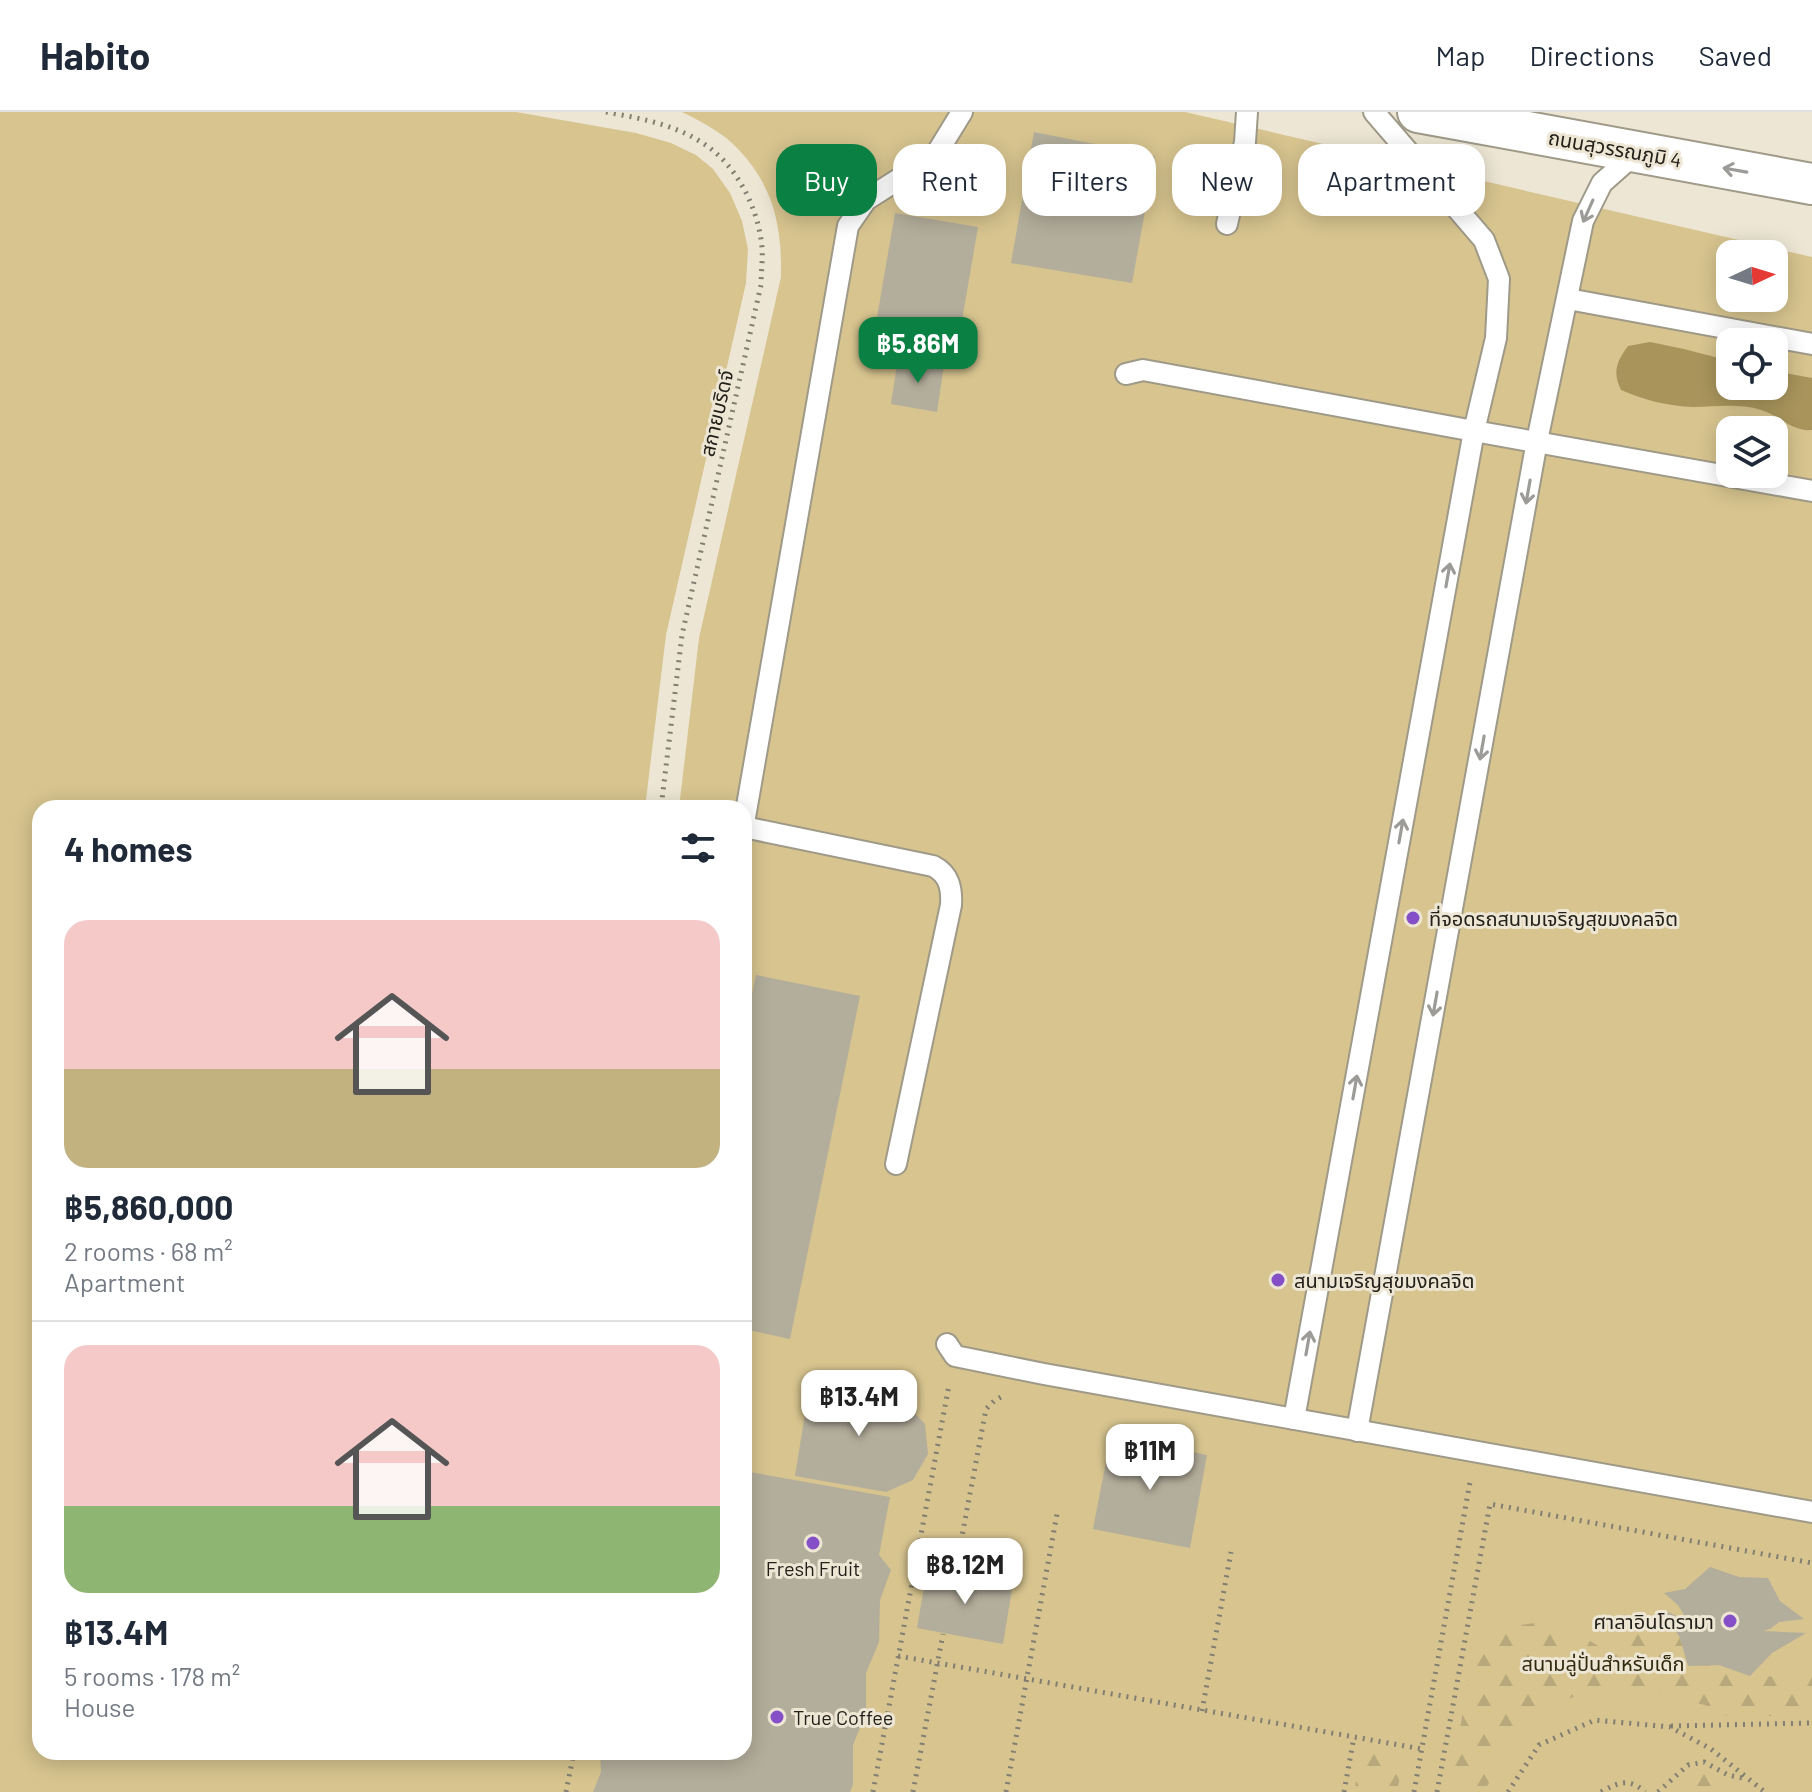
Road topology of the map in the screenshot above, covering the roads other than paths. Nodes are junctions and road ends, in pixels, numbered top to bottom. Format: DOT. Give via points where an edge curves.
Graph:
graph roads {
  1 [pos="962,112"];
  2 [pos="1247,112"];
  3 [pos="1374,112"];
  4 [pos="1418,112"];
  5 [pos="1637,152"];
  6 [pos="1812,184"];
  7 [pos="1227,224"];
  8 [pos="1568,299"];
  9 [pos="1812,344"];
  10 [pos="1126,374"];
  11 [pos="1474,431"];
  12 [pos="1537,441"];
  13 [pos="1812,491"];
  14 [pos="748,800"];
  15 [pos="752,827"];
  16 [pos="896,1164"];
  17 [pos="951,1350"];
  18 [pos="1294,1419"];
  19 [pos="1357,1431"];
  20 [pos="1812,1512"];
  1 -- 14 [label="lane" via="935,156 866,200 848,226"];
  2 -- 7 [label="lane"];
  3 -- 11 [label="lane" via="1484,240 1499,279 1496,338"];
  4 -- 5 [label="street, ถนนสุวรรณภูมิ 4"];
  6 -- 5 [label="street, ถนนสุวรรณภูมิ 4, one-way"];
  5 -- 8 [label="lane, one-way" via="1602,183 1583,221"];
  8 -- 9 [label="lane"];
  8 -- 12 [label="lane"];
  10 -- 11 [label="lane" via="1143,370"];
  11 -- 12 [label="lane"];
  18 -- 11 [label="lane, one-way"];
  12 -- 13 [label="lane"];
  12 -- 19 [label="lane, one-way"];
  15 -- 16 [label="lane" via="933,866 949,881 951,905"];
  17 -- 18 [label="lane"];
  18 -- 19 [label="lane"];
  19 -- 20 [label="lane"];
}
